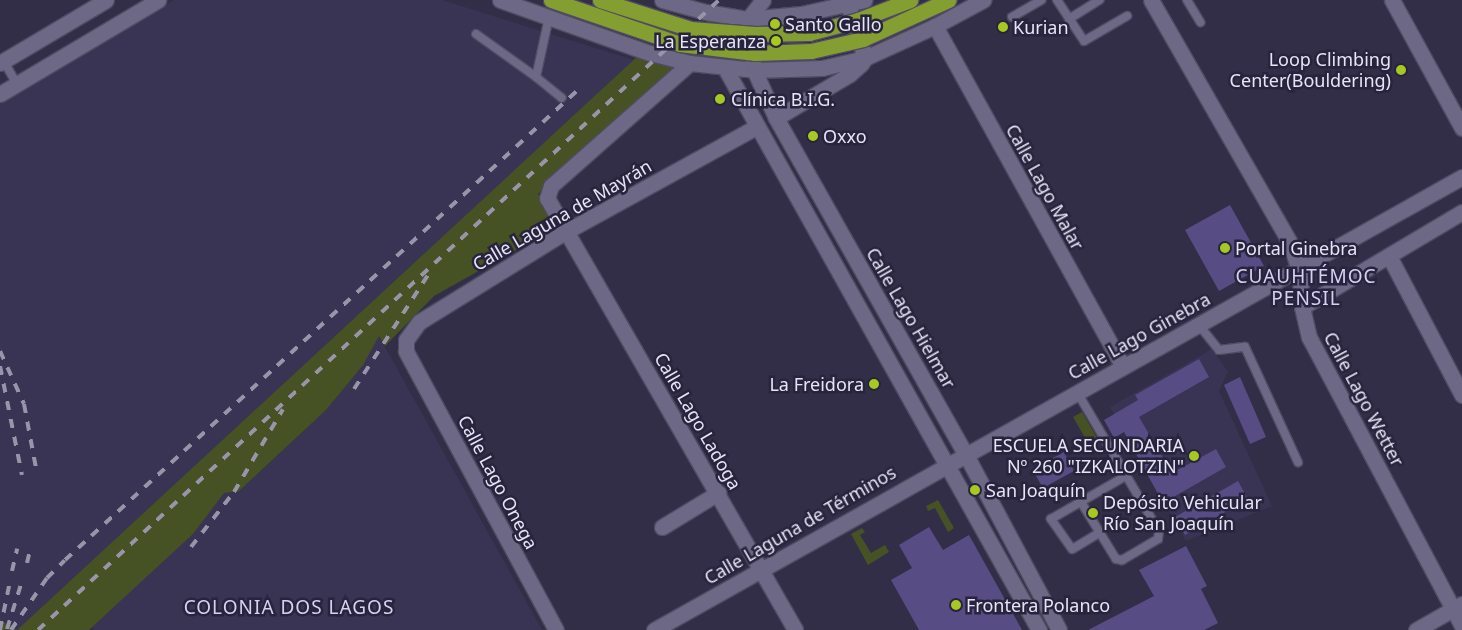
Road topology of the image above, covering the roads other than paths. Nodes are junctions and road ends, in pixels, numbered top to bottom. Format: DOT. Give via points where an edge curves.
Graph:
graph roads {
  1 [pos="106,0"];
  2 [pos="158,0"];
  3 [pos="502,0"];
  4 [pos="546,0"];
  5 [pos="551,0"];
  6 [pos="600,0"];
  7 [pos="662,0"];
  8 [pos="763,0"];
  9 [pos="864,0"];
  10 [pos="910,0"];
  11 [pos="948,0"];
  12 [pos="983,0"];
  13 [pos="1041,0"];
  14 [pos="1057,0"];
  15 [pos="1100,0"];
  16 [pos="1151,0"];
  17 [pos="1187,0"];
  18 [pos="1392,0"];
  19 [pos="690,4"];
  20 [pos="848,6"];
  21 [pos="1127,16"];
  22 [pos="549,17"];
  23 [pos="1012,17"];
  24 [pos="748,19"];
  25 [pos="1069,19"];
  26 [pos="1200,22"];
  27 [pos="936,26"];
  28 [pos="476,34"];
  29 [pos="865,58"];
  30 [pos="1,60"];
  31 [pos="690,63"];
  32 [pos="725,68"];
  33 [pos="754,70"];
  34 [pos="536,77"];
  35 [pos="17,84"];
  36 [pos="0,94"];
  37 [pos="562,98"];
  38 [pos="776,118"];
  39 [pos="756,127"];
  40 [pos="1462,128"];
  41 [pos="1462,177"];
  42 [pos="1462,212"];
  43 [pos="565,232"];
  44 [pos="1389,256"];
  45 [pos="1298,269"];
  46 [pos="1302,307"];
  47 [pos="1198,324"];
  48 [pos="406,351"];
  49 [pos="1123,366"];
  50 [pos="1077,392"];
  51 [pos="1462,395"];
  52 [pos="965,453"];
  53 [pos="1298,462"];
  54 [pos="946,463"];
  55 [pos="1124,477"];
  56 [pos="718,493"];
  57 [pos="1081,502"];
  58 [pos="662,527"];
  59 [pos="1099,533"];
  60 [pos="762,570"];
  61 [pos="1458,607"];
  62 [pos="1462,626"];
  63 [pos="556,630"];
  64 [pos="654,630"];
  65 [pos="795,630"];
  66 [pos="1039,630"];
  67 [pos="1059,630"];
  68 [pos="1416,630"];
  1 -- 30 [label="street"];
  2 -- 35 [label="street"];
  3 -- 22 [label="street"];
  4 -- 22 [label="street"];
  5 -- 11 [label="highway, bridge" via="680,44 755,53 811,51 863,39"];
  6 -- 10 [label="highway, bridge" via="691,29 755,34 809,33 858,20"];
  7 -- 19 [label="street"];
  8 -- 24 [label="street"];
  9 -- 20 [label="street"];
  12 -- 27 [label="street"];
  13 -- 23 [label="lane"];
  14 -- 25 [label="lane"];
  15 -- 25 [label="lane"];
  16 -- 45 [label="street, Calle Lago Wetter" via="1290,243"];
  17 -- 26 [label="lane"];
  18 -- 40 [label="street"];
  19 -- 24 [label="street"];
  20 -- 24 [label="street"];
  20 -- 29 [label="street"];
  21 -- 25 [label="lane" via="1084,41"];
  22 -- 31 [label="street" via="646,52"];
  22 -- 34 [label="lane"];
  24 -- 33 [label="street, Calle Lago Hielmar"];
  27 -- 29 [label="street"];
  27 -- 49 [label="street, Calle Lago Malar"];
  28 -- 34 [label="lane"];
  29 -- 33 [label="street" via="822,68"];
  29 -- 38 [label="street" via="850,74"];
  30 -- 35 [label="lane"];
  31 -- 32 [label="street"];
  31 -- 43 [label="street, Calle Lago Ladoga" via="552,186 548,192 549,206"];
  32 -- 33 [label="street"];
  32 -- 39 [label="street"];
  33 -- 38 [label="street, Calle Lago Hielmar"];
  34 -- 37 [label="lane"];
  35 -- 36 [label="street"];
  38 -- 52 [label="street, Calle Lago Hielmar"];
  39 -- 43 [label="street, Calle Laguna de Mayrán"];
  39 -- 54 [label="street"];
  41 -- 45 [label="street, Calle Lago Ginebra"];
  42 -- 44 [label="street"];
  43 -- 48 [label="street, Calle Laguna de Mayrán" via="419,322 406,340"];
  43 -- 56 [label="street, Calle Lago Ladoga"];
  44 -- 46 [label="street"];
  44 -- 51 [label="street"];
  45 -- 46 [label="street, Calle Lago Wetter"];
  45 -- 47 [label="street, Calle Lago Ginebra"];
  46 -- 61 [label="street, Calle Lago Wetter" via="1309,337"];
  47 -- 49 [label="street, Calle Lago Ginebra"];
  47 -- 53 [label="lane" via="1219,350 1245,347"];
  48 -- 63 [label="street, Calle Lago Onega"];
  49 -- 50 [label="street, Calle Lago Ginebra"];
  50 -- 52 [label="street, Calle Lago Ginebra"];
  50 -- 55 [label="lane"];
  52 -- 54 [label="street, Calle Laguna de Términos"];
  52 -- 67 [label="street, Calle Lago Hielmar"];
  54 -- 60 [label="street, Calle Laguna de Términos"];
  54 -- 66 [label="street"];
  55 -- 57 [label="lane"];
  55 -- 59 [label="lane" via="1159,531 1158,540 1119,560"];
  56 -- 58 [label="street"];
  56 -- 60 [label="street, Calle Lago Ladoga"];
  57 -- 59 [label="lane"];
  57 -- 59 [label="lane" via="1051,519 1072,548"];
  60 -- 64 [label="street, Calle Laguna de Términos"];
  60 -- 65 [label="street, Calle Lago Ladoga"];
  61 -- 62 [label="street, Calle Lago Wetter"];
  61 -- 68 [label="street"];
}
